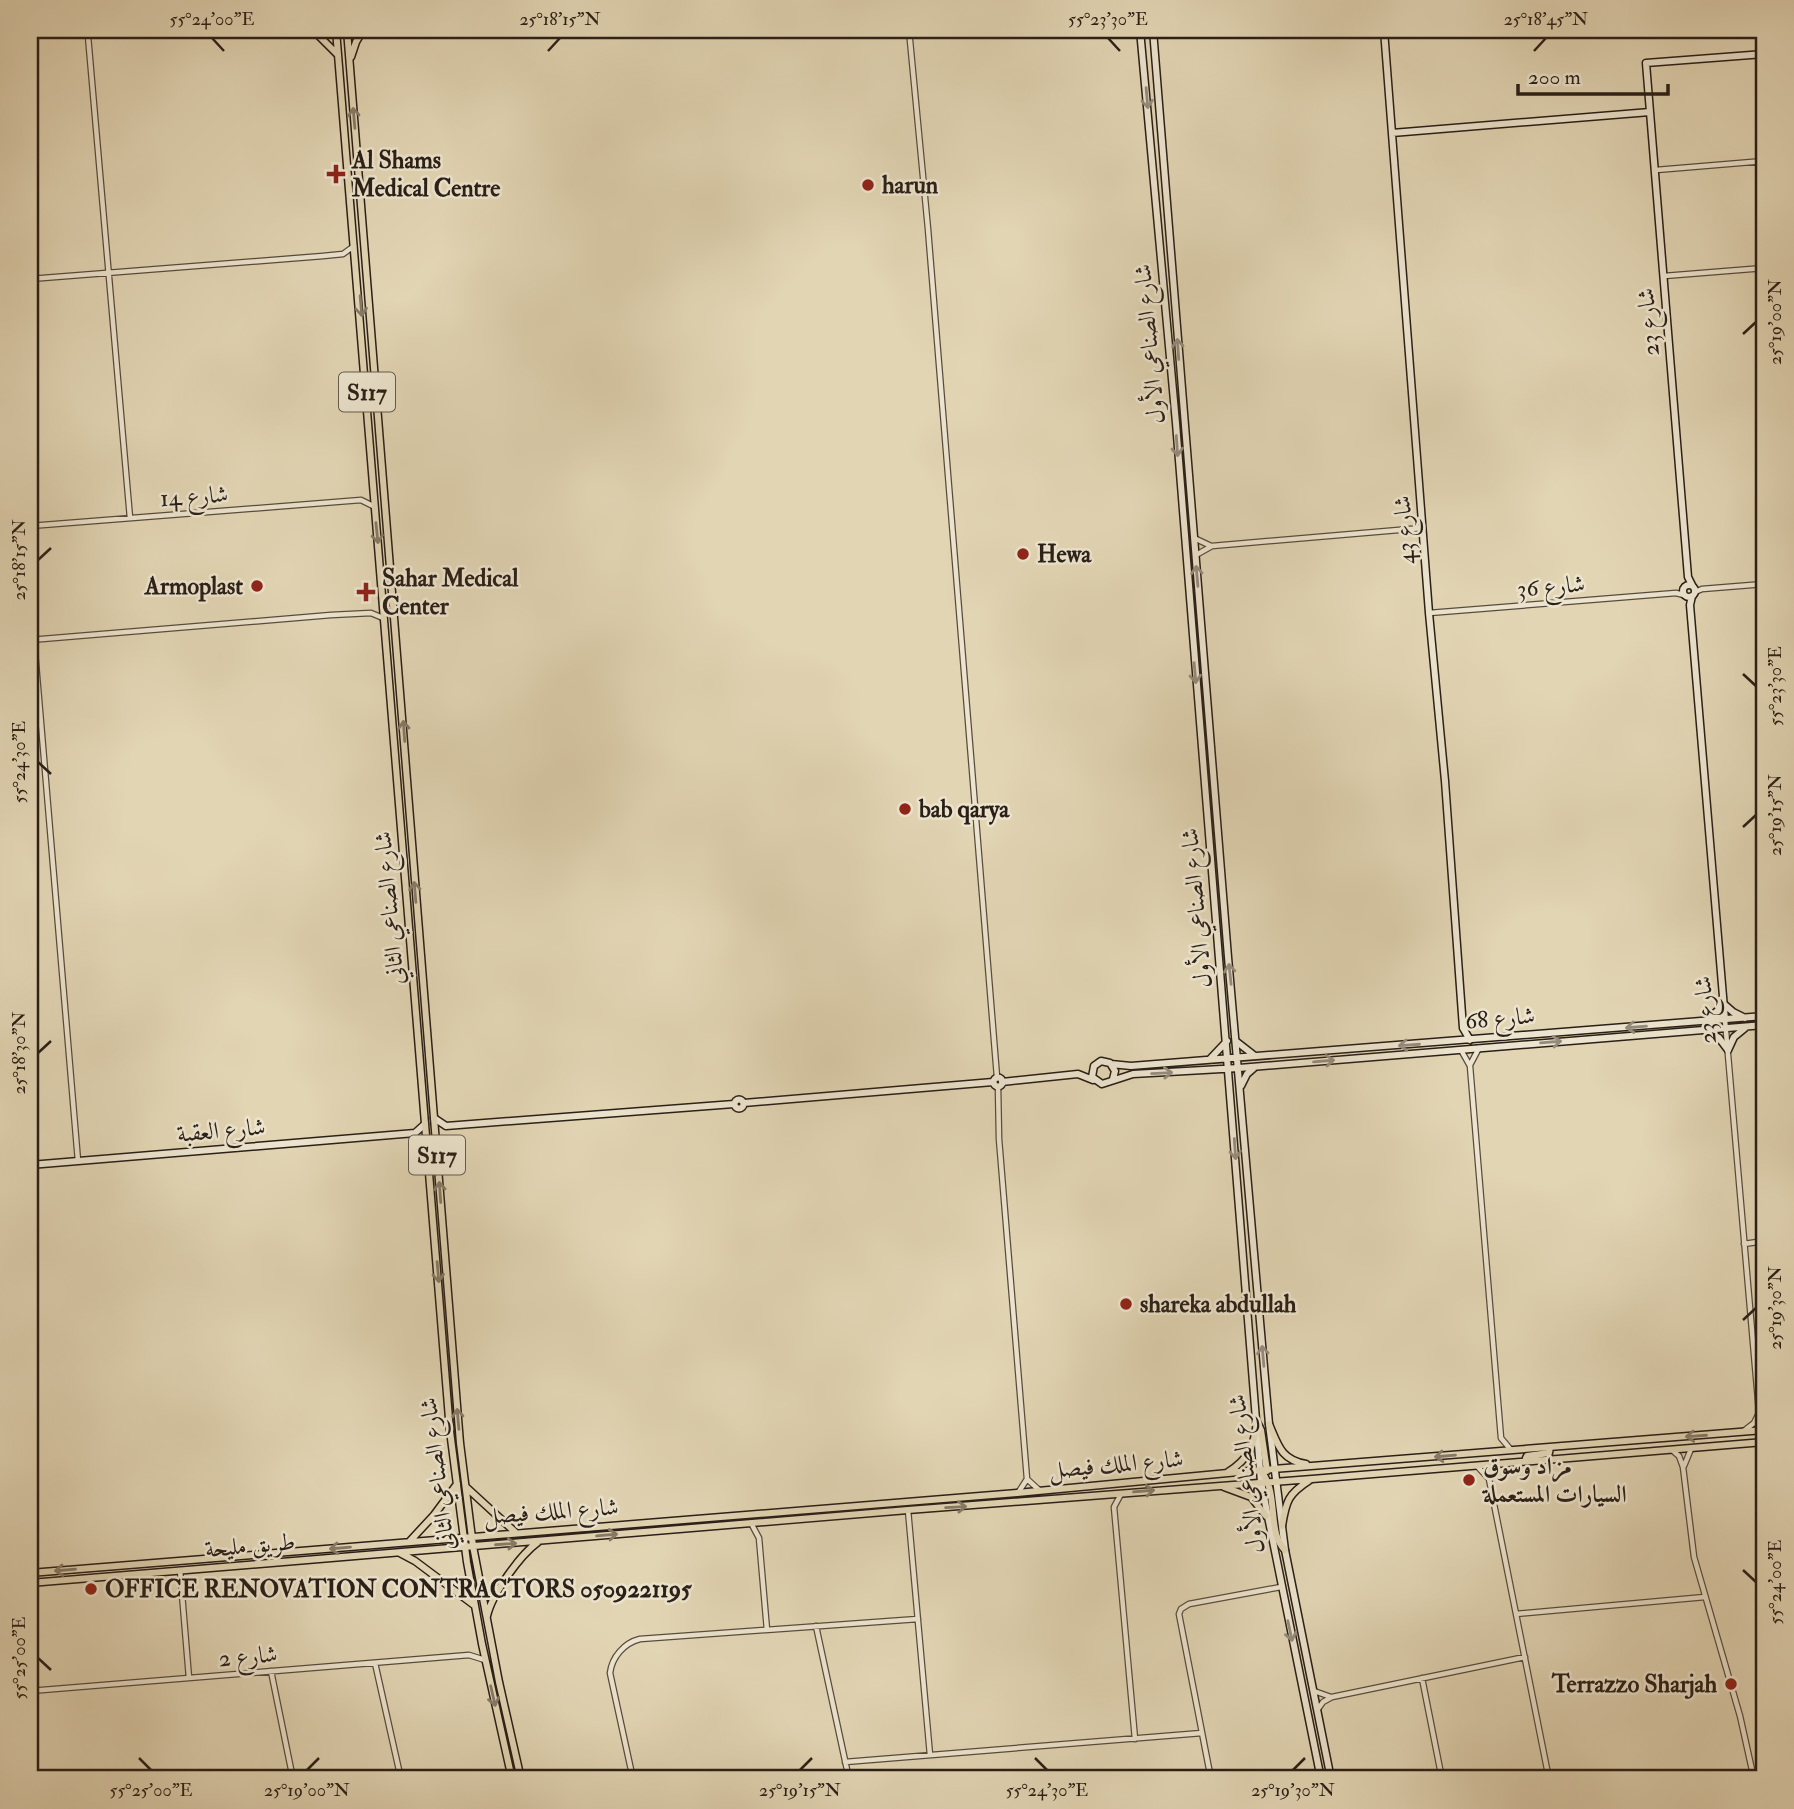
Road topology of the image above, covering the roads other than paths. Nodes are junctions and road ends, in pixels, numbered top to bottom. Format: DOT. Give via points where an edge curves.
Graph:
graph roads {
  1 [pos="88,30"];
  2 [pos="313,30"];
  3 [pos="337,30"];
  4 [pos="347,30"];
  5 [pos="363,30"];
  6 [pos="909,30"];
  7 [pos="1140,30"];
  8 [pos="1153,30"];
  9 [pos="1384,30"];
  10 [pos="1764,54"];
  11 [pos="338,56"];
  12 [pos="350,62"];
  13 [pos="1650,112"];
  14 [pos="1392,134"];
  15 [pos="1762,161"];
  16 [pos="1656,170"];
  17 [pos="1764,208"];
  18 [pos="356,244"];
  19 [pos="343,254"];
  20 [pos="357,262"];
  21 [pos="1764,268"];
  22 [pos="108,273"];
  23 [pos="1664,276"];
  24 [pos="30,279"];
  25 [pos="373,488"];
  26 [pos="30,489"];
  27 [pos="361,500"];
  28 [pos="375,507"];
  29 [pos="130,518"];
  30 [pos="31,526"];
  31 [pos="1423,528"];
  32 [pos="1195,538"];
  33 [pos="1212,546"];
  34 [pos="1196,555"];
  35 [pos="1764,584"];
  36 [pos="1690,590"];
  37 [pos="384,604"];
  38 [pos="371,613"];
  39 [pos="1429,613"];
  40 [pos="386,621"];
  41 [pos="32,640"];
  42 [pos="1724,1004"];
  43 [pos="1764,1016"];
  44 [pos="1747,1018"];
  45 [pos="1725,1020"];
  46 [pos="1704,1021"];
  47 [pos="1764,1025"];
  48 [pos="1747,1027"];
  49 [pos="1463,1028"];
  50 [pos="1726,1029"];
  51 [pos="1704,1031"];
  52 [pos="1470,1040"];
  53 [pos="1227,1041"];
  54 [pos="1456,1041"];
  55 [pos="1237,1042"];
  56 [pos="1479,1048"];
  57 [pos="1460,1050"];
  58 [pos="1728,1050"];
  59 [pos="1257,1056"];
  60 [pos="1228,1058"];
  61 [pos="1238,1058"];
  62 [pos="1210,1059"];
  63 [pos="1111,1064"];
  64 [pos="1094,1066"];
  65 [pos="1470,1066"];
  66 [pos="1256,1067"];
  67 [pos="1239,1068"];
  68 [pos="1229,1069"];
  69 [pos="1213,1070"];
  70 [pos="1078,1074"];
  71 [pos="1113,1079"];
  72 [pos="1095,1080"];
  73 [pos="1230,1081"];
  74 [pos="998,1082"];
  75 [pos="1240,1088"];
  76 [pos="434,1118"];
  77 [pos="426,1123"];
  78 [pos="446,1126"];
  79 [pos="415,1133"];
  80 [pos="436,1135"];
  81 [pos="428,1142"];
  82 [pos="78,1161"];
  83 [pos="30,1165"];
  84 [pos="1743,1239"];
  85 [pos="1758,1242"];
  86 [pos="1744,1252"];
  87 [pos="1759,1412"];
  88 [pos="1764,1420"];
  89 [pos="1257,1422"];
  90 [pos="1269,1424"];
  91 [pos="1764,1430"];
  92 [pos="1742,1432"];
  93 [pos="1501,1438"];
  94 [pos="1764,1442"];
  95 [pos="1550,1447"];
  96 [pos="1691,1449"];
  97 [pos="1672,1450"];
  98 [pos="1513,1451"];
  99 [pos="1489,1452"];
  100 [pos="1528,1461"];
  101 [pos="1497,1463"];
  102 [pos="1476,1465"];
  103 [pos="1319,1466"];
  104 [pos="1683,1467"];
  105 [pos="1267,1469"];
  106 [pos="1226,1473"];
  107 [pos="1027,1479"];
  108 [pos="1312,1479"];
  109 [pos="1489,1479"];
  110 [pos="1268,1482"];
  111 [pos="457,1484"];
  112 [pos="1219,1486"];
  113 [pos="466,1487"];
  114 [pos="1040,1491"];
  115 [pos="1017,1493"];
  116 [pos="1122,1493"];
  117 [pos="1102,1495"];
  118 [pos="1114,1507"];
  119 [pos="908,1510"];
  120 [pos="1266,1516"];
  121 [pos="767,1522"];
  122 [pos="751,1523"];
  123 [pos="1282,1526"];
  124 [pos="517,1533"];
  125 [pos="471,1536"];
  126 [pos="463,1537"];
  127 [pos="759,1538"];
  128 [pos="408,1542"];
  129 [pos="539,1542"];
  130 [pos="473,1546"];
  131 [pos="465,1548"];
  132 [pos="1285,1550"];
  133 [pos="398,1552"];
  134 [pos="180,1570"];
  135 [pos="30,1573"];
  136 [pos="30,1583"];
  137 [pos="1280,1587"];
  138 [pos="1705,1598"];
  139 [pos="475,1606"];
  140 [pos="1516,1614"];
  141 [pos="486,1618"];
  142 [pos="918,1619"];
  143 [pos="816,1626"];
  144 [pos="767,1630"];
  145 [pos="482,1644"];
  146 [pos="469,1655"];
  147 [pos="1525,1657"];
  148 [pos="485,1660"];
  149 [pos="375,1663"];
  150 [pos="271,1671"];
  151 [pos="189,1678"];
  152 [pos="1422,1678"];
  153 [pos="30,1691"];
  154 [pos="1314,1691"];
  155 [pos="1332,1697"];
  156 [pos="1317,1710"];
  157 [pos="1202,1733"];
  158 [pos="1135,1739"];
  159 [pos="930,1755"];
  160 [pos="845,1762"];
  161 [pos="292,1778"];
  162 [pos="261,1779"];
  163 [pos="401,1779"];
  164 [pos="512,1779"];
  165 [pos="521,1779"];
  166 [pos="633,1779"];
  167 [pos="849,1779"];
  168 [pos="1211,1779"];
  169 [pos="1321,1779"];
  170 [pos="1331,1779"];
  171 [pos="1442,1779"];
  172 [pos="1549,1779"];
  173 [pos="1754,1779"];
  1 -- 22 [label="street"];
  2 -- 11 [label="main road"];
  3 -- 11 [label="main road, شارع الصناعي الثاني / S117"];
  4 -- 12 [label="main road, شارع الصناعي الثاني / S117"];
  5 -- 12 [label="main road"];
  6 -- 74 [label="street"];
  7 -- 53 [label="street, شارع الصناعي الأول, one-way"];
  32 -- 8 [label="street, شارع الصناعي الأول, one-way"];
  9 -- 14 [label="street, شارع 43"];
  10 -- 13 [label="street, شارع 23" via="1646,63"];
  11 -- 18 [label="main road, شارع الصناعي الثاني / S117"];
  76 -- 12 [label="main road, شارع الصناعي الثاني / S117, one-way"];
  13 -- 14 [label="street"];
  13 -- 16 [label="street, شارع 23"];
  14 -- 31 [label="street, شارع 43"];
  15 -- 16 [label="street"];
  15 -- 17 [label="street"];
  16 -- 23 [label="street, شارع 23"];
  18 -- 19 [label="street"];
  18 -- 20 [label="main road, شارع الصناعي الثاني / S117"];
  19 -- 20 [label="street"];
  19 -- 22 [label="street"];
  20 -- 25 [label="main road, شارع الصناعي الثاني / S117, one-way"];
  21 -- 23 [label="street"];
  22 -- 24 [label="street"];
  22 -- 29 [label="street"];
  23 -- 36 [label="street, شارع 23"];
  25 -- 27 [label="street"];
  25 -- 28 [label="main road, شارع الصناعي الثاني / S117"];
  26 -- 30 [label="street"];
  27 -- 28 [label="street"];
  27 -- 29 [label="street, شارع 14"];
  28 -- 37 [label="main road, شارع الصناعي الثاني / S117, one-way"];
  29 -- 30 [label="street, شارع 14"];
  31 -- 33 [label="street"];
  31 -- 39 [label="street, شارع 43"];
  32 -- 33 [label="street"];
  32 -- 34 [label="street, شارع الصناعي الأول"];
  33 -- 34 [label="street"];
  55 -- 34 [label="street, شارع الصناعي الأول, one-way"];
  35 -- 36 [label="street, شارع 36"];
  36 -- 39 [label="street, شارع 36"];
  36 -- 42 [label="street, شارع 23"];
  37 -- 38 [label="street"];
  37 -- 40 [label="main road, شارع الصناعي الثاني / S117"];
  38 -- 40 [label="street"];
  38 -- 41 [label="street"];
  39 -- 49 [label="street, شارع 43"];
  40 -- 77 [label="main road, شارع الصناعي الثاني / S117"];
  41 -- 82 [label="street"];
  42 -- 44 [label="street"];
  42 -- 45 [label="street, شارع 23"];
  42 -- 46 [label="street"];
  43 -- 44 [label="street, شارع 68"];
  44 -- 45 [label="street, شارع 68"];
  45 -- 46 [label="street, شارع 68"];
  45 -- 50 [label="street, شارع 23"];
  46 -- 52 [label="street, شارع 68, one-way"];
  47 -- 48 [label="street, شارع 68"];
  48 -- 50 [label="street, شارع 68"];
  48 -- 58 [label="street" via="1734,1037"];
  49 -- 52 [label="street, شارع 43"];
  49 -- 54 [label="street"];
  50 -- 51 [label="street, شارع 68"];
  50 -- 58 [label="street, شارع 23"];
  56 -- 51 [label="street, شارع 68, one-way"];
  51 -- 58 [label="street" via="1720,1038"];
  52 -- 54 [label="street, شارع 68"];
  53 -- 60 [label="street, شارع الصناعي الأول"];
  53 -- 62 [label="street"];
  54 -- 59 [label="street, شارع 68, one-way"];
  55 -- 59 [label="street"];
  55 -- 61 [label="street, شارع الصناعي الأول"];
  56 -- 57 [label="street, شارع 68"];
  56 -- 65 [label="street"];
  57 -- 65 [label="street"];
  66 -- 57 [label="street, شارع 68, one-way"];
  58 -- 84 [label="street, شارع 23"];
  59 -- 61 [label="street, شارع 68"];
  60 -- 61 [label="street, شارع 68"];
  60 -- 62 [label="street, شارع 68"];
  60 -- 68 [label="street, شارع الصناعي الأول"];
  61 -- 67 [label="street, شارع الصناعي الأول"];
  62 -- 63 [label="street, شارع 68"];
  63 -- 64 [label="street" via="1101,1061"];
  63 -- 71 [label="street"];
  64 -- 70 [label="street"];
  64 -- 72 [label="street"];
  65 -- 93 [label="street"];
  66 -- 67 [label="street, شارع 68"];
  66 -- 75 [label="street"];
  67 -- 68 [label="street, شارع 68"];
  67 -- 75 [label="street, شارع الصناعي الأول"];
  68 -- 69 [label="street, شارع 68"];
  68 -- 73 [label="street, شارع الصناعي الأول"];
  71 -- 69 [label="street, شارع 68, one-way"];
  69 -- 73 [label="street"];
  70 -- 72 [label="street"];
  70 -- 74 [label="street"];
  71 -- 72 [label="street" via="1102,1084"];
  73 -- 89 [label="street, شارع الصناعي الأول, one-way"];
  74 -- 78 [label="street" via="744,1103 740,1108 734,1104"];
  74 -- 107 [label="street"];
  90 -- 75 [label="street, شارع الصناعي الأول, one-way"];
  76 -- 78 [label="street"];
  76 -- 80 [label="main road, شارع الصناعي الثاني / S117"];
  77 -- 79 [label="street"];
  77 -- 81 [label="main road, شارع الصناعي الثاني / S117"];
  78 -- 80 [label="street"];
  79 -- 81 [label="street"];
  79 -- 82 [label="street, شارع العقبة"];
  113 -- 80 [label="main road, شارع الصناعي الثاني / S117, one-way"];
  81 -- 111 [label="main road, شارع الصناعي الثاني / S117, one-way"];
  82 -- 83 [label="street, شارع العقبة"];
  84 -- 85 [label="street"];
  84 -- 85 [label="street"];
  84 -- 86 [label="street, شارع 23"];
  85 -- 86 [label="street"];
  86 -- 87 [label="street, شارع 23"];
  87 -- 88 [label="street, شارع 23"];
  87 -- 92 [label="street"];
  89 -- 105 [label="main road"];
  89 -- 106 [label="main road" via="1250,1454"];
  90 -- 103 [label="main road" via="1283,1455 1297,1463"];
  90 -- 105 [label="street, شارع الصناعي الأول"];
  91 -- 92 [label="main road, شارع الملك فيصل"];
  92 -- 95 [label="main road, شارع الملك فيصل, one-way"];
  93 -- 98 [label="street"];
  93 -- 99 [label="street"];
  94 -- 96 [label="main road, شارع الملك فيصل"];
  95 -- 98 [label="main road, شارع الملك فيصل"];
  95 -- 100 [label="main road" via="1549,1452 1527,1455"];
  96 -- 97 [label="main road, شارع الملك فيصل"];
  96 -- 104 [label="street"];
  97 -- 100 [label="main road, شارع الملك فيصل"];
  97 -- 104 [label="street"];
  98 -- 99 [label="main road, شارع الملك فيصل"];
  99 -- 103 [label="main road, شارع الملك فيصل, one-way"];
  100 -- 101 [label="main road, شارع الملك فيصل"];
  101 -- 102 [label="main road, شارع الملك فيصل"];
  101 -- 109 [label="street"];
  102 -- 108 [label="main road, شارع الملك فيصل"];
  102 -- 109 [label="street"];
  103 -- 105 [label="main road, شارع الملك فيصل"];
  104 -- 138 [label="street" via="1692,1549"];
  105 -- 106 [label="main road, شارع الملك فيصل"];
  105 -- 110 [label="main road"];
  105 -- 110 [label="street, شارع الصناعي الأول"];
  106 -- 114 [label="main road, شارع الملك فيصل"];
  107 -- 114 [label="street"];
  107 -- 115 [label="street"];
  108 -- 110 [label="main road, شارع الملك فيصل"];
  108 -- 123 [label="main road" via="1290,1495"];
  109 -- 140 [label="street"];
  110 -- 112 [label="main road, شارع الملك فيصل"];
  110 -- 120 [label="street, شارع الصناعي الأول"];
  110 -- 123 [label="street, شارع الصناعي الأول"];
  110 -- 132 [label="main road" via="1279,1541"];
  111 -- 126 [label="main road, شارع الصناعي الثاني / S117"];
  111 -- 128 [label="main road"];
  116 -- 112 [label="main road, شارع الملك فيصل, one-way"];
  112 -- 120 [label="main road" via="1251,1497"];
  113 -- 124 [label="main road"];
  113 -- 125 [label="main road, شارع الصناعي الثاني / S117"];
  114 -- 115 [label="main road, شارع الملك فيصل"];
  115 -- 124 [label="main road, شارع الملك فيصل"];
  116 -- 117 [label="main road, شارع الملك فيصل"];
  116 -- 118 [label="street"];
  117 -- 118 [label="street"];
  119 -- 117 [label="main road, شارع الملك فيصل, one-way"];
  118 -- 158 [label="street"];
  119 -- 121 [label="main road, شارع الملك فيصل"];
  119 -- 142 [label="street"];
  120 -- 137 [label="street, شارع الصناعي الأول"];
  121 -- 122 [label="main road, شارع الملك فيصل"];
  121 -- 127 [label="street"];
  122 -- 127 [label="street"];
  129 -- 122 [label="main road, شارع الملك فيصل, one-way"];
  123 -- 132 [label="street, شارع الصناعي الأول"];
  124 -- 125 [label="main road, شارع الملك فيصل"];
  125 -- 126 [label="main road, طريق مليحة"];
  125 -- 130 [label="main road, شارع الصناعي الثاني / S117"];
  126 -- 128 [label="main road, طريق مليحة"];
  126 -- 131 [label="main road, شارع الصناعي الثاني / S117"];
  127 -- 144 [label="street"];
  128 -- 135 [label="main road, طريق مليحة, one-way"];
  130 -- 129 [label="main road, شارع الملك فيصل, one-way"];
  129 -- 141 [label="main road" via="524,1555"];
  130 -- 131 [label="main road, طريق مليحة"];
  130 -- 141 [label="main road, شارع الصناعي الثاني / S117"];
  131 -- 133 [label="main road, طريق مليحة"];
  131 -- 139 [label="main road, شارع الصناعي الثاني / S117"];
  132 -- 154 [label="street, شارع الصناعي الأول"];
  133 -- 134 [label="main road, طريق مليحة"];
  133 -- 139 [label="main road"];
  134 -- 136 [label="main road, طريق مليحة"];
  134 -- 151 [label="street"];
  137 -- 157 [label="street" via="1181,1609 1179,1619"];
  137 -- 169 [label="street, شارع الصناعي الأول, one-way"];
  138 -- 140 [label="street"];
  138 -- 173 [label="street"];
  139 -- 145 [label="main road, شارع الصناعي الثاني / S117"];
  140 -- 147 [label="street"];
  141 -- 165 [label="main road, شارع الصناعي الثاني / S117"];
  142 -- 143 [label="street"];
  142 -- 159 [label="street"];
  143 -- 144 [label="street"];
  143 -- 160 [label="street"];
  144 -- 166 [label="street" via="640,1639 622,1649 610,1673"];
  145 -- 146 [label="street"];
  145 -- 148 [label="main road, شارع الصناعي الثاني / S117"];
  146 -- 148 [label="street, شارع 2"];
  146 -- 149 [label="street, شارع 2"];
  147 -- 152 [label="street"];
  147 -- 172 [label="street"];
  148 -- 164 [label="main road, شارع الصناعي الثاني / S117, one-way"];
  149 -- 150 [label="street, شارع 2"];
  149 -- 163 [label="street"];
  150 -- 151 [label="street, شارع 2"];
  150 -- 161 [label="street"];
  151 -- 153 [label="street, شارع 2"];
  152 -- 155 [label="street"];
  152 -- 171 [label="street"];
  154 -- 155 [label="street"];
  154 -- 156 [label="street, شارع الصناعي الأول"];
  155 -- 156 [label="street"];
  156 -- 170 [label="street, شارع الصناعي الأول"];
  157 -- 158 [label="street"];
  157 -- 168 [label="street"];
  158 -- 159 [label="street"];
  159 -- 160 [label="street"];
  160 -- 167 [label="street"];
  161 -- 162 [label="street"];
}
